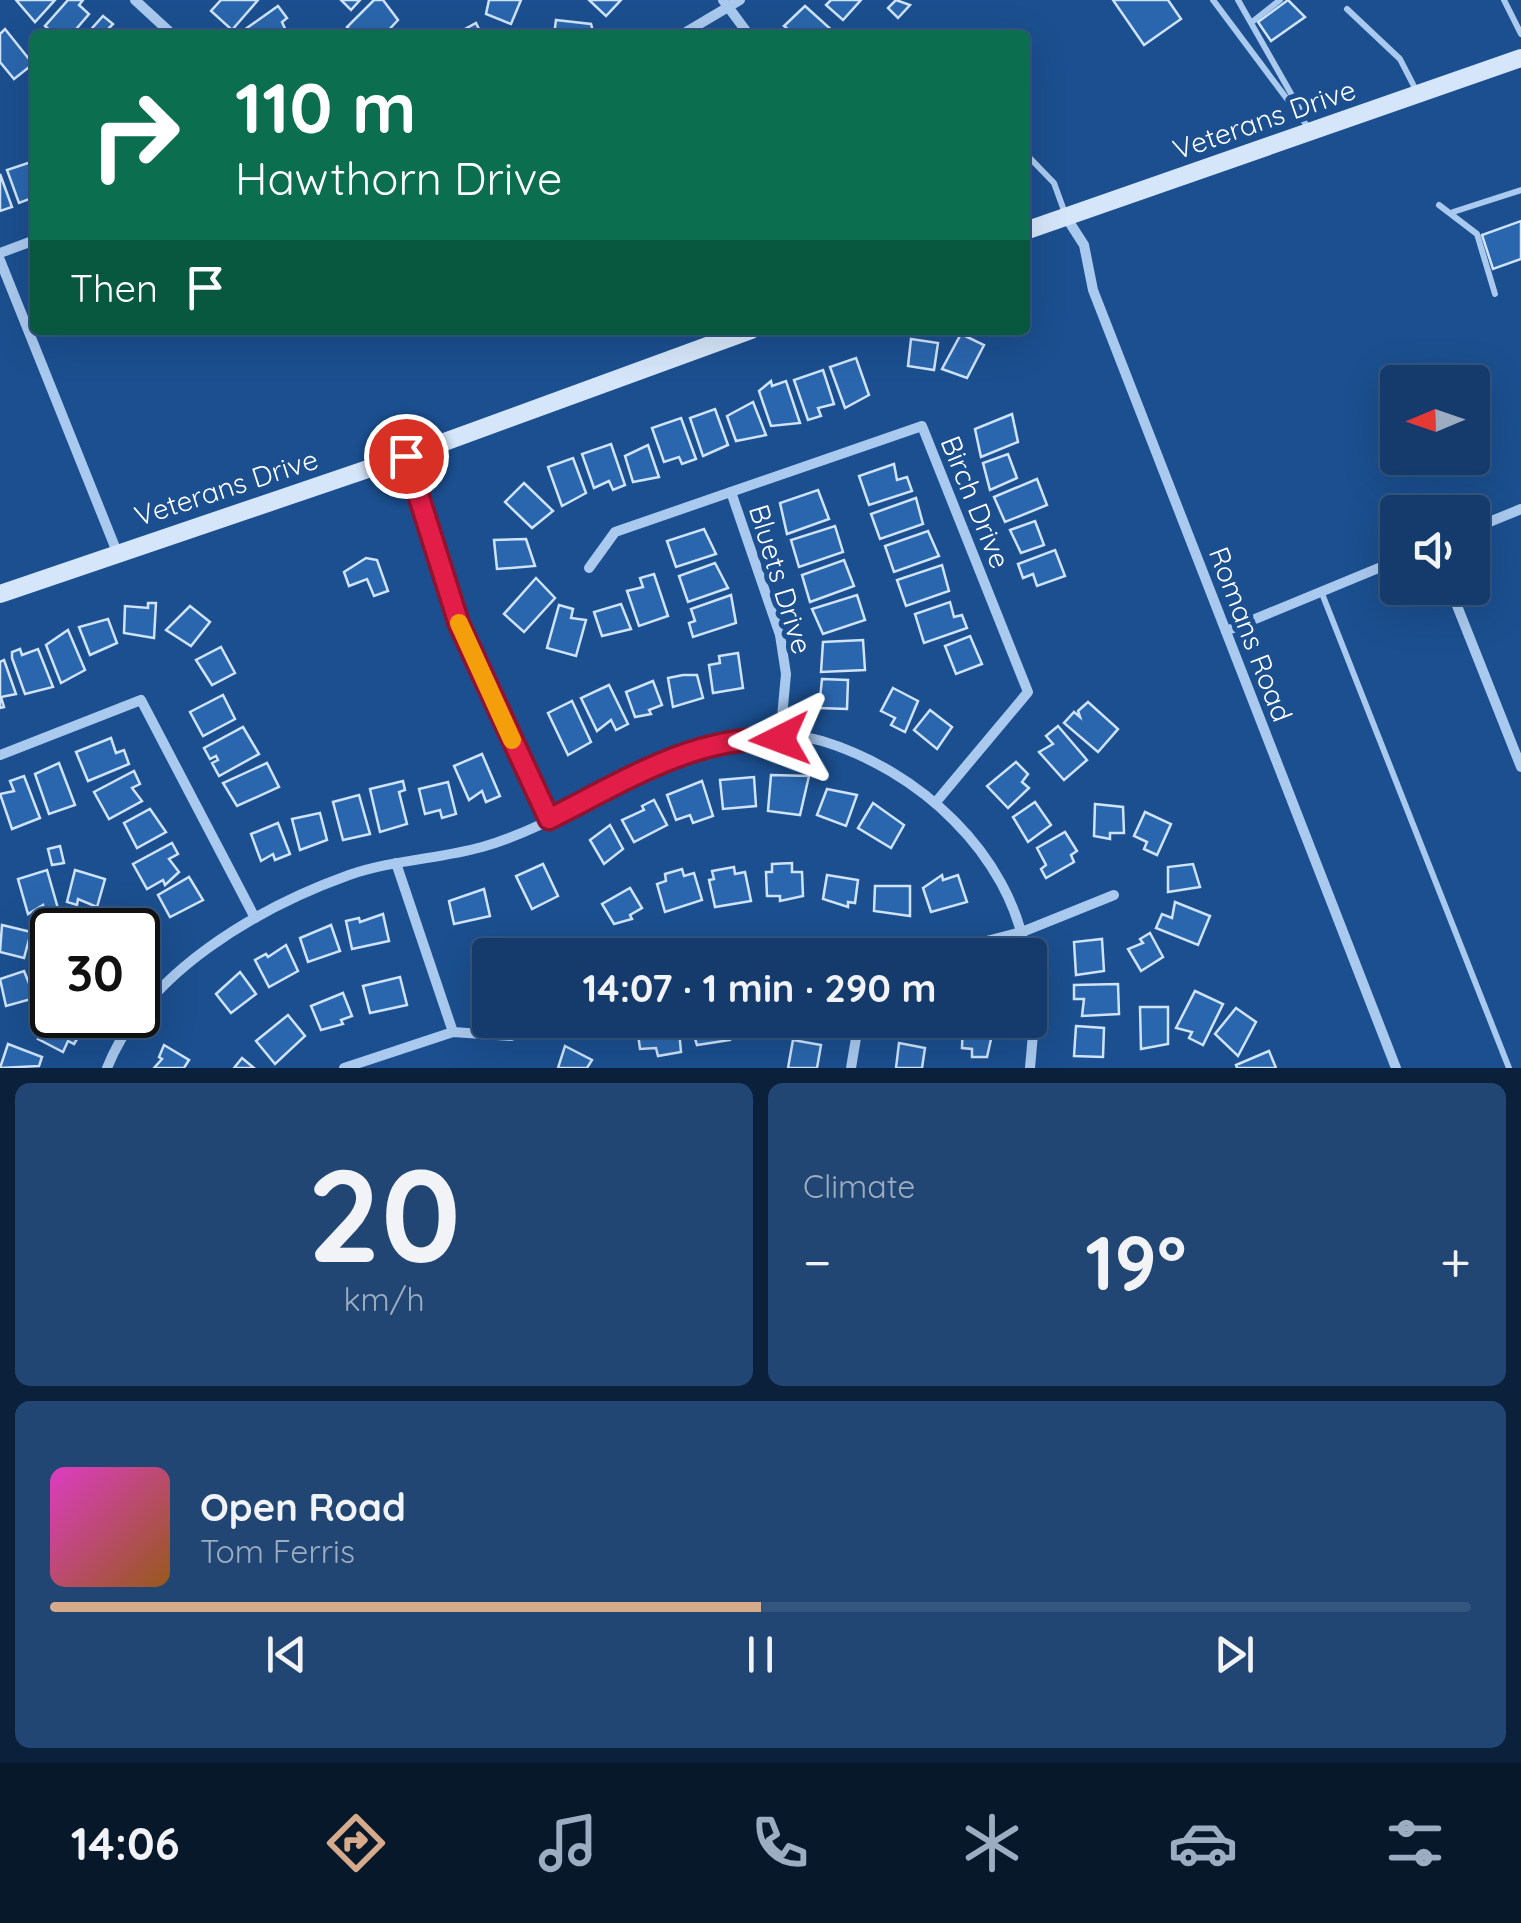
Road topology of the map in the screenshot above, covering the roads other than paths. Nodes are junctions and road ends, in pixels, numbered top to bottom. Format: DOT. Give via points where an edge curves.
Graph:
graph roads {
  1 [pos="134,0"];
  2 [pos="740,0"];
  3 [pos="1213,0"];
  4 [pos="1238,0"];
  5 [pos="1280,0"];
  6 [pos="1504,0"];
  7 [pos="725,4"];
  8 [pos="1347,9"];
  9 [pos="1252,22"];
  10 [pos="168,30"];
  11 [pos="688,30"];
  12 [pos="745,30"];
  13 [pos="1521,34"];
  14 [pos="1521,58"];
  15 [pos="1418,95"];
  16 [pos="1311,132"];
  17 [pos="1030,158"];
  18 [pos="1521,190"];
  19 [pos="1439,205"];
  20 [pos="1452,213"];
  21 [pos="1066,217"];
  22 [pos="1030,229"];
  23 [pos="30,242"];
  24 [pos="0,256"];
  25 [pos="1495,294"];
  26 [pos="30,332"];
  27 [pos="31,335"];
  28 [pos="737,335"];
  29 [pos="406,456"];
  30 [pos="731,492"];
  31 [pos="1521,509"];
  32 [pos="1490,522"];
  33 [pos="117,552"];
  34 [pos="1380,567"];
  35 [pos="589,568"];
  36 [pos="1321,592"];
  37 [pos="0,594"];
  38 [pos="1457,605"];
  39 [pos="1226,631"];
  40 [pos="780,739"];
  41 [pos="0,755"];
  42 [pos="1521,768"];
  43 [pos="936,802"];
  44 [pos="549,819"];
  45 [pos="396,863"];
  46 [pos="1114,895"];
  47 [pos="255,918"];
  48 [pos="1022,932"];
  49 [pos="999,938"];
  50 [pos="1023,938"];
  51 [pos="160,991"];
  52 [pos="453,1032"];
  53 [pos="472,1033"];
  54 [pos="124,1038"];
  55 [pos="856,1038"];
  56 [pos="1033,1038"];
  57 [pos="107,1068"];
  58 [pos="344,1068"];
  59 [pos="852,1068"];
  60 [pos="1030,1068"];
  61 [pos="1396,1068"];
  62 [pos="1509,1068"];
  1 -- 10 [label="street"];
  2 -- 7 [label="street"];
  3 -- 16 [label="lane"];
  4 -- 9 [label="lane"];
  5 -- 9 [label="lane"];
  6 -- 13 [label="lane"];
  7 -- 11 [label="street"];
  7 -- 12 [label="street"];
  8 -- 15 [label="lane" via="1400,59"];
  9 -- 16 [label="lane"];
  14 -- 15 [label="main road, Veterans Drive"];
  15 -- 16 [label="main road, Veterans Drive"];
  16 -- 21 [label="main road, Veterans Drive"];
  17 -- 21 [label="lane" via="1054,182"];
  18 -- 20 [label="lane"];
  19 -- 20 [label="lane"];
  20 -- 25 [label="lane" via="1477,234"];
  21 -- 22 [label="main road, Veterans Drive"];
  21 -- 39 [label="street, Romans Road" via="1084,244 1092,290"];
  23 -- 24 [label="street"];
  24 -- 26 [label="street"];
  27 -- 33 [label="street"];
  28 -- 29 [label="main road, Veterans Drive"];
  29 -- 33 [label="main road, Veterans Drive"];
  29 -- 44 [label="street" via="459,624"];
  30 -- 35 [label="street, Birch Drive" via="615,532"];
  30 -- 40 [label="street, Bluets Drive" via="780,635 786,674"];
  30 -- 43 [label="street, Birch Drive" via="922,426 1028,692"];
  31 -- 32 [label="street"];
  33 -- 37 [label="main road, Veterans Drive"];
  34 -- 36 [label="street"];
  36 -- 39 [label="street"];
  36 -- 62 [label="lane"];
  38 -- 42 [label="street"];
  39 -- 61 [label="street, Romans Road"];
  40 -- 43 [label="street" via="820,740 894,773"];
  40 -- 44 [label="street" via="747,738 684,751"];
  41 -- 47 [label="street" via="141,700"];
  43 -- 48 [label="street" via="990,868"];
  44 -- 45 [label="street" via="482,847"];
  45 -- 47 [label="street" via="349,875"];
  45 -- 52 [label="street"];
  46 -- 48 [label="street"];
  47 -- 51 [label="street"];
  48 -- 49 [label="street"];
  48 -- 50 [label="street"];
  52 -- 53 [label="street"];
  52 -- 58 [label="street"];
  54 -- 57 [label="street"];
  55 -- 59 [label="street"];
  56 -- 60 [label="street"];
}
